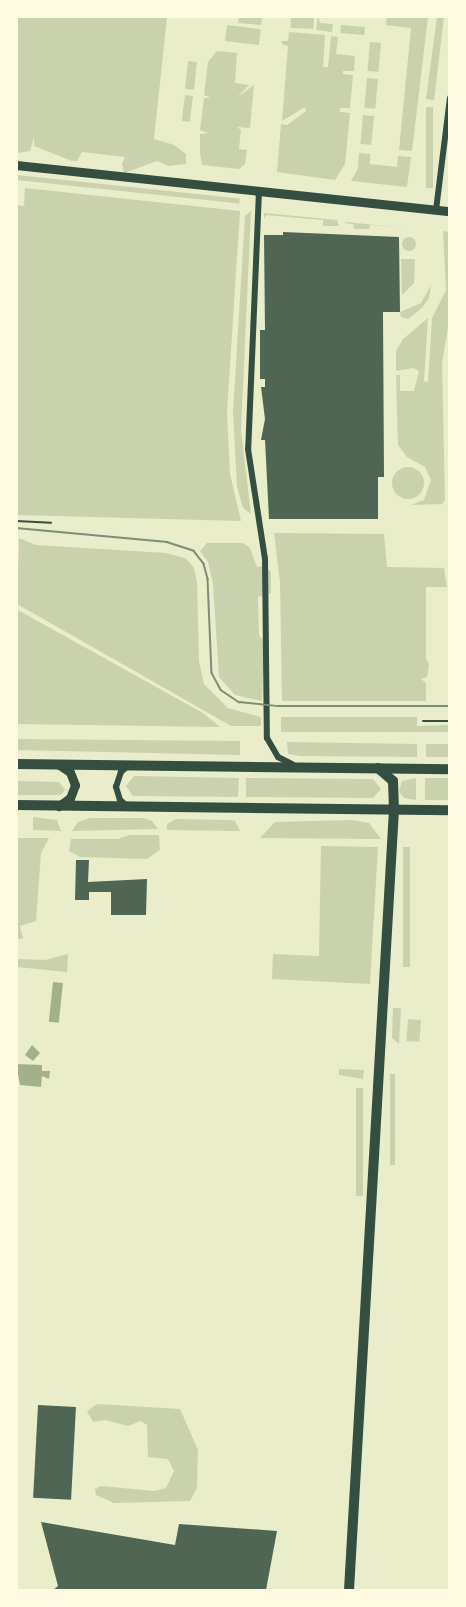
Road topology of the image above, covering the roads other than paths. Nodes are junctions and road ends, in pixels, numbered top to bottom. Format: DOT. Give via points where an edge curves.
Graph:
graph roads {
  1 [pos="450,98"];
  2 [pos="16,165"];
  3 [pos="259,191"];
  4 [pos="436,210"];
  5 [pos="450,211"];
  6 [pos="16,764"];
  7 [pos="57,764"];
  8 [pos="134,765"];
  9 [pos="301,767"];
  10 [pos="378,768"];
  11 [pos="450,769"];
  12 [pos="16,805"];
  13 [pos="59,806"];
  14 [pos="134,807"];
  15 [pos="394,810"];
  16 [pos="450,810"];
  17 [pos="349,1590"];
  1 -- 4 [label="street"];
  2 -- 3 [label="street"];
  3 -- 4 [label="street"];
  3 -- 9 [label="street" via="248,431 265,559 267,738 278,758"];
  4 -- 5 [label="street"];
  6 -- 7 [label="main road"];
  7 -- 8 [label="main road"];
  7 -- 13 [label="street" via="70,772 75,785 70,798"];
  8 -- 9 [label="main road"];
  8 -- 14 [label="street" via="121,772 116,787 120,800"];
  9 -- 10 [label="main road"];
  10 -- 11 [label="main road"];
  10 -- 15 [label="main road" via="393,781"];
  12 -- 13 [label="main road"];
  13 -- 14 [label="main road"];
  14 -- 15 [label="main road"];
  15 -- 16 [label="main road"];
  15 -- 17 [label="main road"];
}
